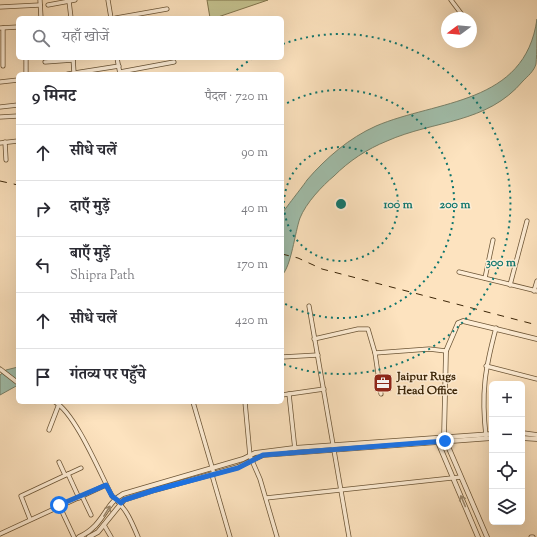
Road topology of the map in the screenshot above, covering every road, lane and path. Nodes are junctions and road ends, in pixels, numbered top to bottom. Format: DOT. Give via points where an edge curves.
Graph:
graph roads {
  1 [pos="75,0"];
  2 [pos="108,0"];
  3 [pos="451,0"];
  4 [pos="69,1"];
  5 [pos="40,2"];
  6 [pos="48,5"];
  7 [pos="0,7"];
  8 [pos="167,9"];
  9 [pos="459,12"];
  10 [pos="41,16"];
  11 [pos="71,16"];
  12 [pos="111,16"];
  13 [pos="127,16"];
  14 [pos="2,28"];
  15 [pos="16,28"];
  16 [pos="26,60"];
  17 [pos="64,60"];
  18 [pos="73,60"];
  19 [pos="118,60"];
  20 [pos="45,62"];
  21 [pos="174,62"];
  22 [pos="3,66"];
  23 [pos="119,66"];
  24 [pos="26,72"];
  25 [pos="74,72"];
  26 [pos="93,72"];
  27 [pos="120,72"];
  28 [pos="125,72"];
  29 [pos="16,80"];
  30 [pos="0,82"];
  31 [pos="16,105"];
  32 [pos="0,107"];
  33 [pos="16,116"];
  34 [pos="0,117"];
  35 [pos="16,141"];
  36 [pos="5,142"];
  37 [pos="0,143"];
  38 [pos="6,160"];
  39 [pos="526,221"];
  40 [pos="493,240"];
  41 [pos="459,272"];
  42 [pos="485,278"];
  43 [pos="537,281"];
  44 [pos="510,285"];
  45 [pos="536,291"];
  46 [pos="309,306"];
  47 [pos="496,328"];
  48 [pos="314,338"];
  49 [pos="537,339"];
  50 [pos="446,351"];
  51 [pos="375,353"];
  52 [pos="318,355"];
  53 [pos="284,358"];
  54 [pos="486,366"];
  55 [pos="0,369"];
  56 [pos="537,379"];
  57 [pos="16,382"];
  58 [pos="324,389"];
  59 [pos="289,394"];
  60 [pos="381,394"];
  61 [pos="284,395"];
  62 [pos="57,404"];
  63 [pos="58,404"];
  64 [pos="194,404"];
  65 [pos="245,404"];
  66 [pos="49,430"];
  67 [pos="525,433"];
  68 [pos="537,435"];
  69 [pos="489,436"];
  70 [pos="486,437"];
  71 [pos="489,438"];
  72 [pos="525,438"];
  73 [pos="444,439"];
  74 [pos="537,439"];
  75 [pos="437,440"];
  76 [pos="334,447"];
  77 [pos="294,450"];
  78 [pos="251,458"];
  79 [pos="59,462"];
  80 [pos="81,468"];
  81 [pos="213,468"];
  82 [pos="67,475"];
  83 [pos="213,475"];
  84 [pos="461,477"];
  85 [pos="453,478"];
  86 [pos="106,485"];
  87 [pos="342,491"];
  88 [pos="80,497"];
  89 [pos="266,498"];
  90 [pos="115,499"];
  91 [pos="121,503"];
  92 [pos="59,505"];
  93 [pos="91,515"];
  94 [pos="30,519"];
  95 [pos="104,525"];
  96 [pos="0,534"];
  97 [pos="74,537"];
  98 [pos="79,537"];
  99 [pos="89,537"];
  100 [pos="111,537"];
  101 [pos="138,537"];
  102 [pos="230,537"];
  103 [pos="277,537"];
  104 [pos="350,537"];
  105 [pos="478,537"];
  106 [pos="487,537"];
  1 -- 4 [label="street"];
  2 -- 12 [label="street"];
  3 -- 9 [label="street"];
  4 -- 6 [label="street"];
  4 -- 11 [label="street"];
  5 -- 7 [label="street"];
  5 -- 10 [label="street"];
  8 -- 13 [label="street"];
  14 -- 15 [label="street"];
  14 -- 22 [label="street"];
  16 -- 24 [label="street"];
  17 -- 20 [label="street"];
  18 -- 25 [label="street"];
  19 -- 23 [label="street"];
  21 -- 28 [label="street"];
  23 -- 26 [label="street"];
  23 -- 27 [label="street"];
  29 -- 30 [label="street"];
  31 -- 32 [label="street"];
  33 -- 34 [label="street"];
  35 -- 36 [label="street"];
  36 -- 37 [label="street"];
  36 -- 38 [label="street"];
  39 -- 44 [label="street"];
  40 -- 42 [label="street"];
  41 -- 42 [label="street"];
  42 -- 44 [label="street"];
  43 -- 45 [label="street"];
  44 -- 45 [label="street"];
  46 -- 48 [label="street"];
  47 -- 49 [label="street"];
  47 -- 50 [label="street" via="468,321 458,323"];
  47 -- 54 [label="street"];
  48 -- 51 [label="street" via="368,329"];
  48 -- 52 [label="street"];
  50 -- 51 [label="street" via="429,349"];
  50 -- 73 [label="street"];
  51 -- 60 [label="street"];
  52 -- 53 [label="street"];
  52 -- 58 [label="street"];
  54 -- 56 [label="street"];
  54 -- 70 [label="street" via="483,388"];
  55 -- 57 [label="street"];
  58 -- 59 [label="street"];
  58 -- 76 [label="street"];
  59 -- 61 [label="street"];
  59 -- 77 [label="street"];
  62 -- 66 [label="street"];
  63 -- 86 [label="street" via="74,422"];
  64 -- 81 [label="street"];
  65 -- 78 [label="street"];
  67 -- 68 [label="street"];
  69 -- 70 [label="street"];
  70 -- 71 [label="street"];
  70 -- 73 [label="street"];
  72 -- 74 [label="street"];
  73 -- 75 [label="street"];
  73 -- 84 [label="street"];
  75 -- 76 [label="street"];
  75 -- 85 [label="street"];
  76 -- 77 [label="street"];
  76 -- 87 [label="street"];
  77 -- 78 [label="street"];
  78 -- 81 [label="street"];
  78 -- 83 [label="street" via="238,468"];
  78 -- 89 [label="street"];
  79 -- 82 [label="street"];
  80 -- 82 [label="street"];
  81 -- 83 [label="street"];
  81 -- 90 [label="street" via="123,494"];
  82 -- 88 [label="street"];
  82 -- 94 [label="street" via="22,496"];
  83 -- 91 [label="street" via="155,490"];
  83 -- 102 [label="street"];
  84 -- 85 [label="street"];
  84 -- 106 [label="street"];
  85 -- 87 [label="street"];
  105 -- 85 [label="street, one-way"];
  86 -- 88 [label="street"];
  86 -- 90 [label="street"];
  87 -- 89 [label="street"];
  87 -- 104 [label="street"];
  88 -- 92 [label="street"];
  88 -- 93 [label="street"];
  89 -- 103 [label="street"];
  90 -- 91 [label="street"];
  98 -- 90 [label="street, one-way" via="94,529"];
  91 -- 95 [label="street"];
  91 -- 101 [label="street" via="129,514"];
  92 -- 94 [label="street"];
  92 -- 97 [label="street"];
  94 -- 96 [label="street"];
  95 -- 99 [label="street"];
  95 -- 100 [label="street"];
}
